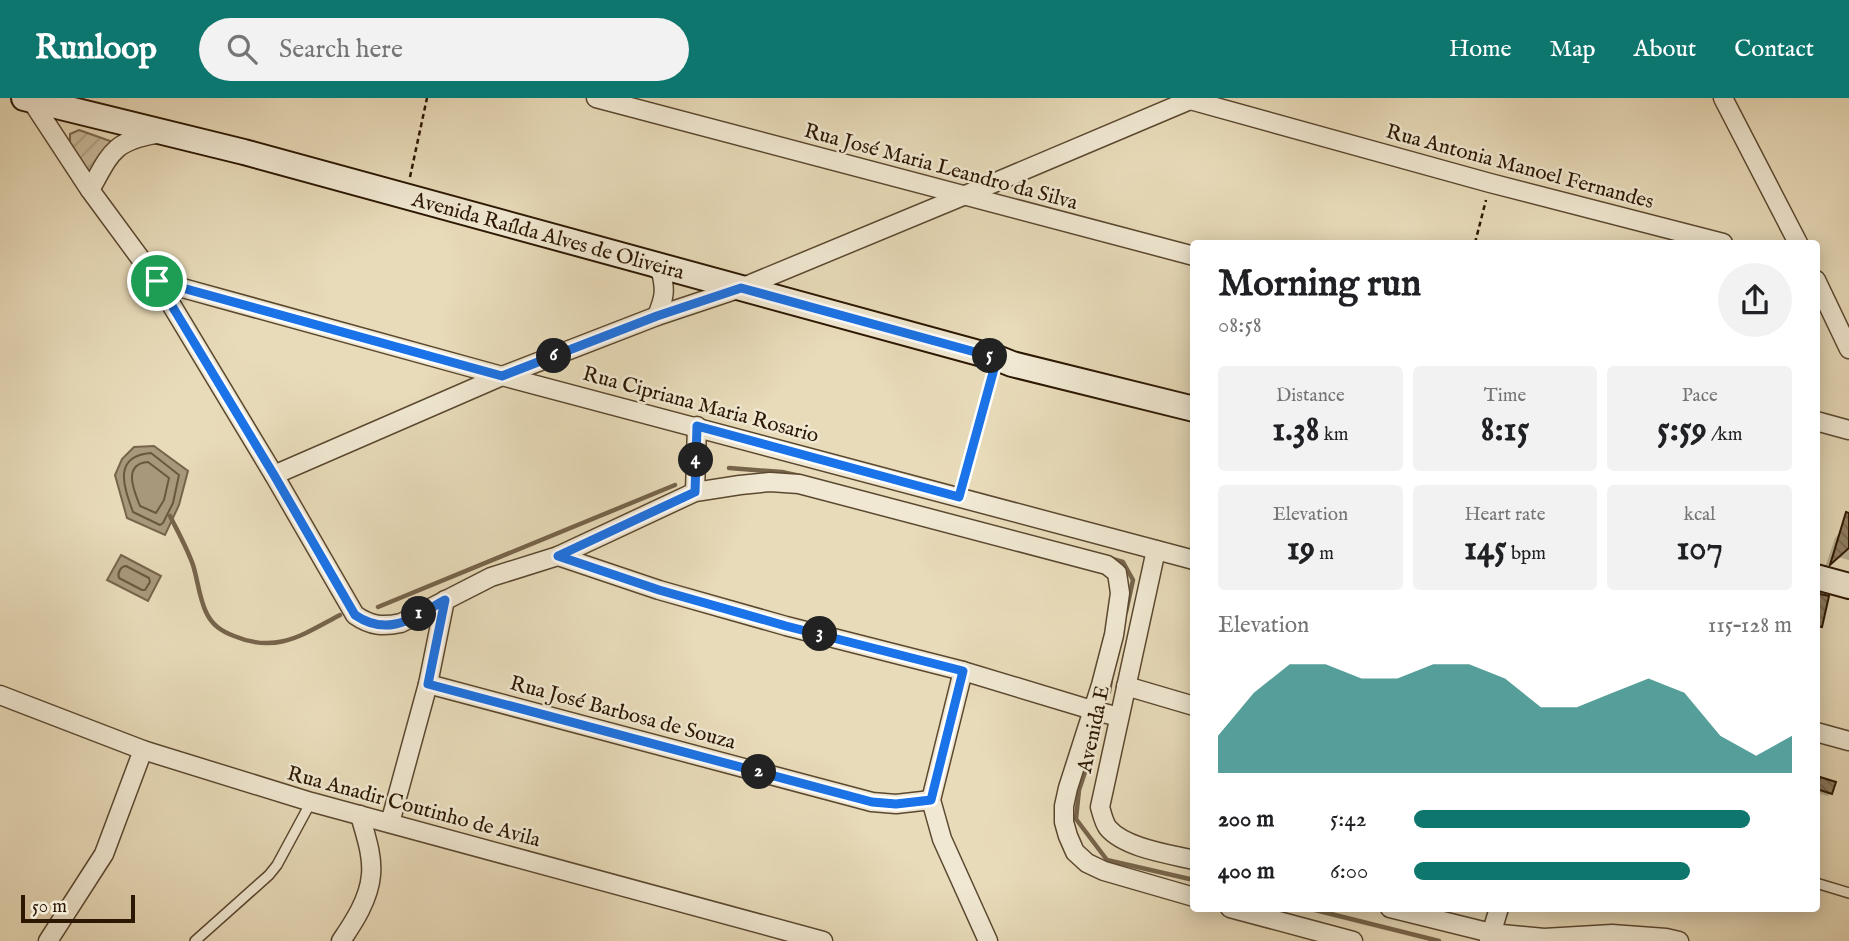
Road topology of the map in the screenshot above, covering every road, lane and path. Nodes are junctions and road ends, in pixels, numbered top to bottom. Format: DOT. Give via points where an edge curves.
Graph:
graph roads {
  1 [pos="427,98"];
  2 [pos="596,98"];
  3 [pos="1723,98"];
  4 [pos="28,99"];
  5 [pos="1188,99"];
  6 [pos="166,132"];
  7 [pos="1490,183"];
  8 [pos="90,190"];
  9 [pos="963,196"];
  10 [pos="405,197"];
  11 [pos="1476,240"];
  12 [pos="1711,240"];
  13 [pos="1796,240"];
  14 [pos="1190,255"];
  15 [pos="652,265"];
  16 [pos="157,281"];
  17 [pos="741,288"];
  18 [pos="1820,288"];
  19 [pos="657,316"];
  20 [pos="1849,349"];
  21 [pos="997,358"];
  22 [pos="502,376"];
  23 [pos="1190,408"];
  24 [pos="1820,422"];
  25 [pos="697,426"];
  26 [pos="1849,430"];
  27 [pos="274,475"];
  28 [pos="695,492"];
  29 [pos="959,497"];
  30 [pos="1156,550"];
  31 [pos="558,556"];
  32 [pos="1190,559"];
  33 [pos="1820,578"];
  34 [pos="1849,586"];
  35 [pos="445,600"];
  36 [pos="963,671"];
  37 [pos="428,684"];
  38 [pos="1126,686"];
  39 [pos="0,695"];
  40 [pos="1190,705"];
  41 [pos="1092,710"];
  42 [pos="1119,717"];
  43 [pos="1820,733"];
  44 [pos="1849,741"];
  45 [pos="143,750"];
  46 [pos="931,800"];
  47 [pos="311,803"];
  48 [pos="360,815"];
  49 [pos="390,823"];
  50 [pos="1190,859"];
  51 [pos="1820,884"];
  52 [pos="1849,893"];
  53 [pos="1190,896"];
  54 [pos="1245,912"];
  55 [pos="1404,912"];
  56 [pos="1498,912"];
  57 [pos="1490,937"];
  58 [pos="48,941"];
  59 [pos="195,941"];
  60 [pos="341,941"];
  61 [pos="823,941"];
  62 [pos="988,941"];
  63 [pos="1353,941"];
  64 [pos="1679,941"];
  1 -- 10 [label="path"];
  2 -- 9 [label="street, Rua José Maria Leandro da Silva"];
  3 -- 13 [label="street"];
  4 -- 6 [label="street, Avenida Raílda Alves de Oliveira"];
  4 -- 8 [label="street"];
  5 -- 7 [label="street, Rua Antonia Manoel Fernandes"];
  5 -- 9 [label="street"];
  6 -- 8 [label="street" via="135,137 120,146"];
  6 -- 10 [label="street, Avenida Raílda Alves de Oliveira"];
  7 -- 11 [label="path"];
  7 -- 12 [label="street, Rua Antonia Manoel Fernandes"];
  8 -- 16 [label="street"];
  9 -- 14 [label="street, Rua José Maria Leandro da Silva"];
  9 -- 17 [label="street"];
  10 -- 15 [label="street, Avenida Raílda Alves de Oliveira"];
  15 -- 17 [label="street, Avenida Raílda Alves de Oliveira"];
  15 -- 19 [label="street" via="661,272 665,294"];
  16 -- 22 [label="street, Rua Cipriana Maria Rosario"];
  16 -- 27 [label="street"];
  17 -- 19 [label="street"];
  17 -- 21 [label="street, Avenida Raílda Alves de Oliveira"];
  18 -- 20 [label="street"];
  19 -- 22 [label="street"];
  21 -- 23 [label="street, Avenida Raílda Alves de Oliveira"];
  21 -- 29 [label="path"];
  22 -- 25 [label="street, Rua Cipriana Maria Rosario"];
  22 -- 27 [label="street"];
  24 -- 26 [label="street"];
  25 -- 28 [label="street"];
  25 -- 29 [label="street, Rua Cipriana Maria Rosario"];
  27 -- 35 [label="street" via="355,615 375,626 388,626"];
  28 -- 31 [label="street"];
  28 -- 41 [label="street" via="770,482 799,484 1107,565 1117,573 1120,593 1114,635"];
  29 -- 30 [label="street, Rua Cipriana Maria Rosario"];
  30 -- 32 [label="street, Rua Cipriana Maria Rosario"];
  30 -- 38 [label="street, Avenida E"];
  31 -- 35 [label="street" via="491,577"];
  31 -- 36 [label="street" via="659,590"];
  33 -- 34 [label="street"];
  35 -- 37 [label="street"];
  36 -- 41 [label="street"];
  36 -- 46 [label="street"];
  37 -- 46 [label="street, Rua José Barbosa de Souza" via="872,802"];
  37 -- 49 [label="street"];
  38 -- 40 [label="street"];
  38 -- 42 [label="street, Avenida E"];
  39 -- 45 [label="street, Rua Anadir Coutinho de Avila"];
  41 -- 42 [label="street"];
  41 -- 53 [label="street" via="1064,806 1064,822 1075,852 1104,871"];
  42 -- 50 [label="street, Avenida E" via="1100,807 1107,827 1142,847"];
  43 -- 44 [label="street"];
  45 -- 47 [label="street, Rua Anadir Coutinho de Avila"];
  45 -- 58 [label="street" via="104,854"];
  46 -- 62 [label="street" via="942,839"];
  47 -- 48 [label="street, Rua Anadir Coutinho de Avila"];
  47 -- 59 [label="lane" via="268,875"];
  48 -- 49 [label="street, Rua Anadir Coutinho de Avila"];
  48 -- 60 [label="street" via="371,875 359,911"];
  49 -- 61 [label="street, Rua Anadir Coutinho de Avila"];
  51 -- 52 [label="lane"];
  54 -- 63 [label="street"];
  55 -- 57 [label="street"];
  56 -- 57 [label="street"];
  57 -- 64 [label="street" via="1612,934"];
}
